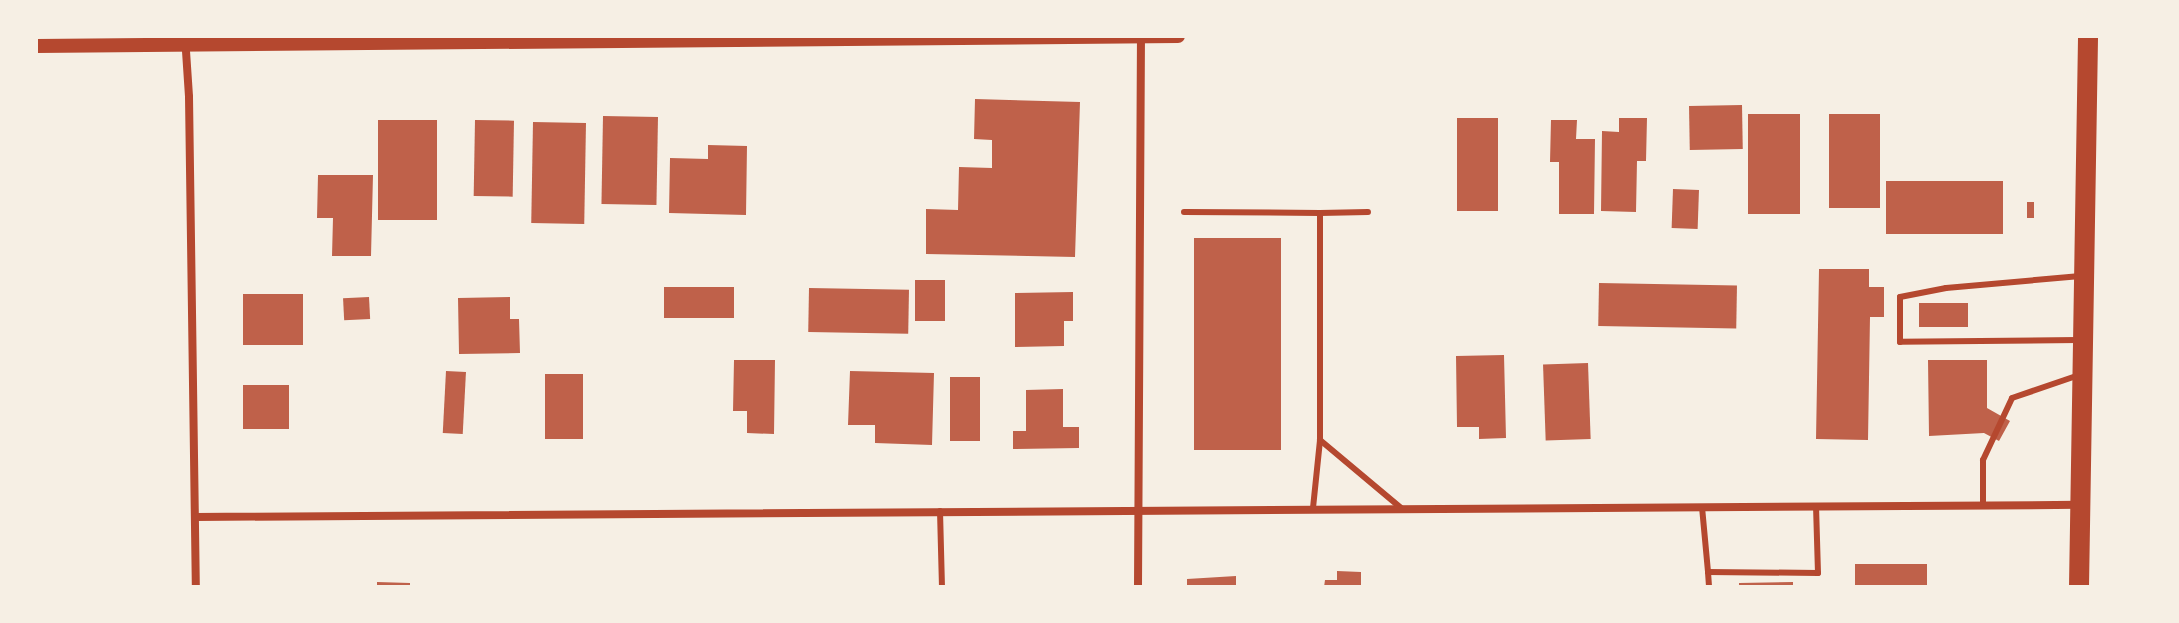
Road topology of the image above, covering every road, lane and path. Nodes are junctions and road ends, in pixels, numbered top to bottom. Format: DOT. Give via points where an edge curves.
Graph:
graph roads {
  1 [pos="1141,36"];
  2 [pos="1178,36"];
  3 [pos="2088,36"];
  4 [pos="534,40"];
  5 [pos="185,41"];
  6 [pos="36,46"];
  7 [pos="1184,212"];
  8 [pos="1368,212"];
  9 [pos="1320,213"];
  10 [pos="2084,276"];
  11 [pos="2083,340"];
  12 [pos="2082,374"];
  13 [pos="1320,440"];
  14 [pos="2080,505"];
  15 [pos="1816,506"];
  16 [pos="1983,506"];
  17 [pos="1702,507"];
  18 [pos="1313,508"];
  19 [pos="1401,508"];
  20 [pos="1138,509"];
  21 [pos="940,511"];
  22 [pos="196,517"];
  23 [pos="1708,572"];
  24 [pos="196,587"];
  25 [pos="942,587"];
  26 [pos="1138,587"];
  27 [pos="1709,587"];
  28 [pos="2079,587"];
  1 -- 2 [label="street"];
  1 -- 4 [label="street"];
  1 -- 20 [label="street"];
  3 -- 10 [label="main road"];
  4 -- 5 [label="street"];
  5 -- 6 [label="street"];
  5 -- 22 [label="street"];
  7 -- 9 [label="lane"];
  8 -- 9 [label="lane"];
  9 -- 13 [label="lane"];
  10 -- 11 [label="main road"];
  10 -- 11 [label="lane" via="1900,297 1900,342"];
  11 -- 12 [label="main road"];
  12 -- 14 [label="main road"];
  12 -- 16 [label="lane" via="2012,398 1983,460"];
  13 -- 18 [label="lane"];
  13 -- 19 [label="lane"];
  14 -- 16 [label="street"];
  14 -- 28 [label="main road"];
  15 -- 16 [label="street"];
  15 -- 17 [label="street"];
  15 -- 23 [label="lane" via="1818,573"];
  17 -- 19 [label="street"];
  17 -- 23 [label="lane"];
  18 -- 19 [label="street"];
  18 -- 20 [label="street"];
  20 -- 21 [label="street"];
  20 -- 26 [label="street"];
  21 -- 22 [label="street"];
  21 -- 25 [label="lane"];
  22 -- 24 [label="street"];
  23 -- 27 [label="lane"];
}
